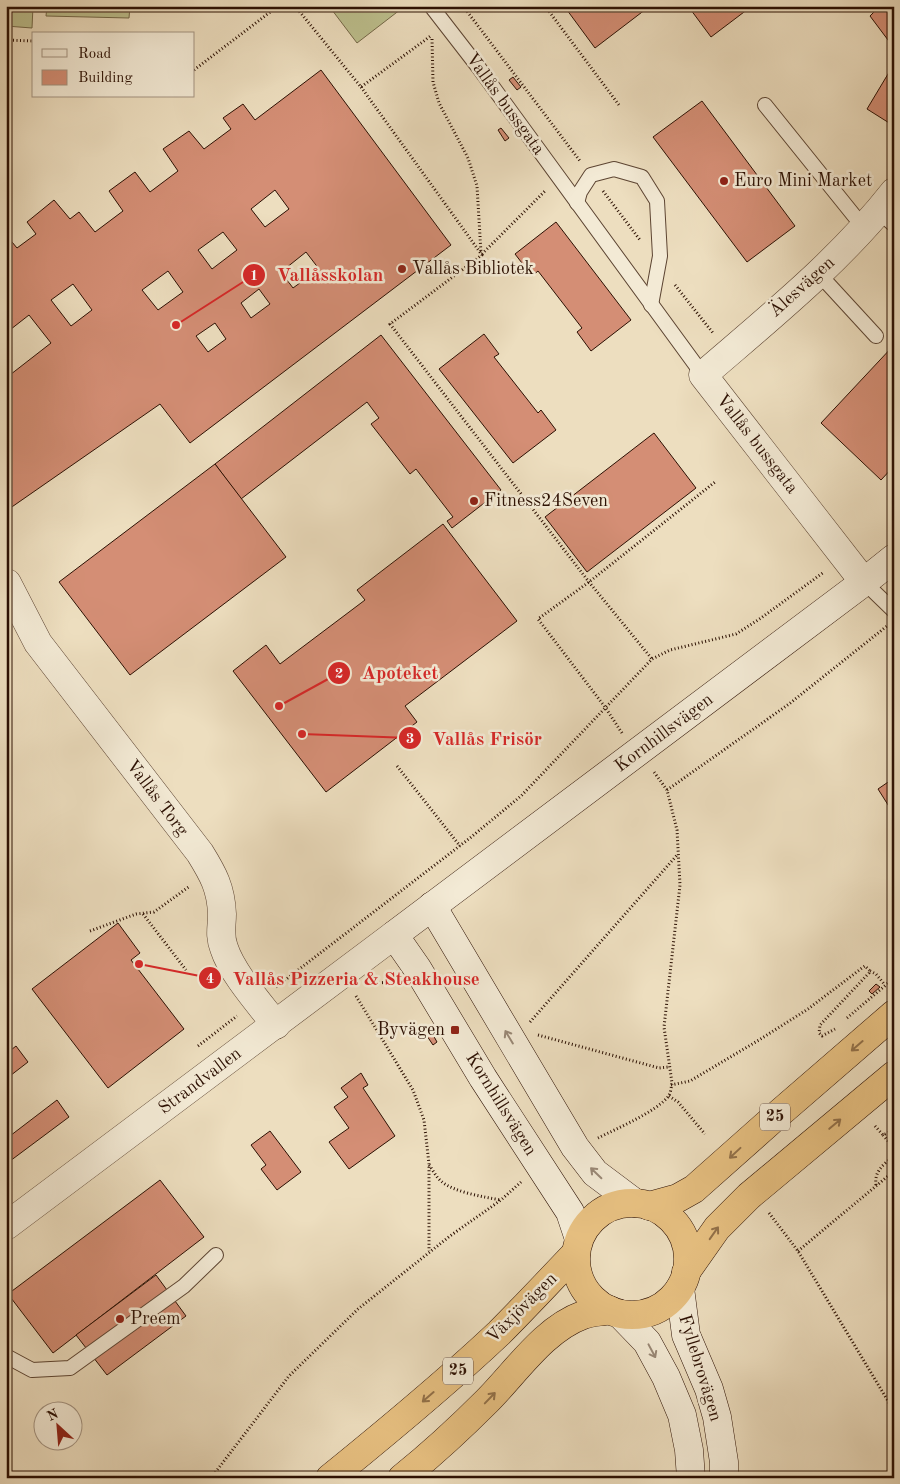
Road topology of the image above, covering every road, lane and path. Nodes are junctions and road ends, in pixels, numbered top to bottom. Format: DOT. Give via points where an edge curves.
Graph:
graph roads {
  1 [pos="278,6"];
  2 [pos="295,6"];
  3 [pos="431,6"];
  4 [pos="467,6"];
  5 [pos="546,7"];
  6 [pos="446,25"];
  7 [pos="432,36"];
  8 [pos="6,40"];
  9 [pos="32,41"];
  10 [pos="195,69"];
  11 [pos="361,87"];
  12 [pos="765,104"];
  13 [pos="619,105"];
  14 [pos="580,160"];
  15 [pos="558,177"];
  16 [pos="577,203"];
  17 [pos="882,214"];
  18 [pos="482,255"];
  19 [pos="819,274"];
  20 [pos="651,304"];
  21 [pos="876,336"];
  22 [pos="703,375"];
  23 [pos="715,482"];
  24 [pos="845,557"];
  25 [pos="894,558"];
  26 [pos="589,582"];
  27 [pos="864,582"];
  28 [pos="7,583"];
  29 [pos="894,611"];
  30 [pos="894,621"];
  31 [pos="652,659"];
  32 [pos="604,707"];
  33 [pos="626,739"];
  34 [pos="397,766"];
  35 [pos="653,771"];
  36 [pos="667,790"];
  37 [pos="460,846"];
  38 [pos="678,854"];
  39 [pos="211,870"];
  40 [pos="432,906"];
  41 [pos="142,914"];
  42 [pos="90,931"];
  43 [pos="394,935"];
  44 [pos="186,970"];
  45 [pos="870,971"];
  46 [pos="342,974"];
  47 [pos="894,978"];
  48 [pos="370,984"];
  49 [pos="400,985"];
  50 [pos="885,985"];
  51 [pos="258,1001"];
  52 [pos="894,1014"];
  53 [pos="842,1022"];
  54 [pos="276,1025"];
  55 [pos="533,1028"];
  56 [pos="836,1028"];
  57 [pos="536,1034"];
  58 [pos="198,1046"];
  59 [pos="668,1067"];
  60 [pos="894,1075"];
  61 [pos="671,1085"];
  62 [pos="669,1096"];
  63 [pos="875,1126"];
  64 [pos="894,1130"];
  65 [pos="705,1134"];
  66 [pos="884,1135"];
  67 [pos="591,1142"];
  68 [pos="894,1148"];
  69 [pos="894,1156"];
  70 [pos="429,1164"];
  71 [pos="894,1170"];
  72 [pos="521,1181"];
  73 [pos="876,1185"];
  74 [pos="501,1200"];
  75 [pos="642,1204"];
  76 [pos="768,1211"];
  77 [pos="6,1226"];
  78 [pos="578,1246"];
  79 [pos="798,1251"];
  80 [pos="429,1252"];
  81 [pos="216,1255"];
  82 [pos="683,1280"];
  83 [pos="615,1312"];
  84 [pos="6,1356"];
  85 [pos="894,1411"];
  86 [pos="211,1478"];
  87 [pos="330,1478"];
  88 [pos="402,1478"];
  89 [pos="691,1478"];
  90 [pos="724,1478"];
  1 -- 10 [label="path"];
  2 -- 11 [label="path"];
  3 -- 6 [label="lane, Vallås bussgata"];
  4 -- 6 [label="path"];
  5 -- 13 [label="path"];
  6 -- 7 [label="path"];
  6 -- 15 [label="lane, Vallås bussgata"];
  7 -- 11 [label="path"];
  7 -- 18 [label="path" via="433,82 439,102 468,158 477,186"];
  8 -- 9 [label="path"];
  11 -- 18 [label="path"];
  12 -- 17 [label="lane"];
  14 -- 15 [label="path"];
  15 -- 16 [label="lane, Vallås bussgata"];
  15 -- 18 [label="path"];
  16 -- 20 [label="lane, Vallås bussgata"];
  16 -- 20 [label="lane" via="591,175 614,170 642,177 657,201 660,256"];
  17 -- 19 [label="street, Älesvägen"];
  18 -- 26 [label="path" via="390,324"];
  19 -- 21 [label="lane"];
  19 -- 22 [label="street, Älesvägen"];
  20 -- 22 [label="lane, Vallås bussgata"];
  22 -- 24 [label="street, Vallås bussgata"];
  23 -- 26 [label="path"];
  24 -- 27 [label="street, Vallås bussgata"];
  24 -- 31 [label="path" via="736,634 670,650"];
  25 -- 27 [label="street, Kornhillsvägen"];
  26 -- 31 [label="path"];
  26 -- 32 [label="path" via="538,620"];
  27 -- 29 [label="lane"];
  27 -- 40 [label="street, Kornhillsvägen"];
  28 -- 39 [label="street, Vallås Torg" via="38,643"];
  30 -- 36 [label="path" via="789,704"];
  31 -- 32 [label="path"];
  32 -- 33 [label="path"];
  32 -- 37 [label="path" via="520,796"];
  34 -- 37 [label="path"];
  35 -- 36 [label="path"];
  36 -- 38 [label="path" via="677,830"];
  37 -- 51 [label="path"];
  38 -- 55 [label="path" via="529,1022"];
  38 -- 59 [label="path" via="680,885 664,1027"];
  39 -- 41 [label="path" via="154,912"];
  39 -- 51 [label="street, Vallås Torg" via="219,894 220,934 224,950"];
  40 -- 43 [label="street, Kornhillsvägen"];
  75 -- 40 [label="street, one-way" via="595,1173 575,1147"];
  41 -- 42 [label="path"];
  41 -- 44 [label="path"];
  43 -- 46 [label="street, Strandvallen"];
  43 -- 78 [label="street, Kornhillsvägen" via="570,1212"];
  45 -- 50 [label="path"];
  45 -- 56 [label="path" via="820,1025 819,1032 822,1036"];
  45 -- 61 [label="path" via="865,966 808,1009 759,1040 690,1081"];
  46 -- 54 [label="street, Strandvallen"];
  46 -- 70 [label="path" via="413,1090 424,1120"];
  47 -- 50 [label="path"];
  48 -- 49 [label="path" via="384,981"];
  50 -- 53 [label="path"];
  51 -- 54 [label="street, Vallås Torg"];
  51 -- 58 [label="path"];
  52 -- 75 [label="highway, Växjövägen / 25, one-way" via="694,1190 678,1198"];
  54 -- 77 [label="street, Strandvallen"];
  57 -- 59 [label="path" via="659,1068"];
  59 -- 61 [label="path"];
  82 -- 60 [label="highway, 25, one-way" via="717,1228 749,1196"];
  61 -- 62 [label="path"];
  62 -- 65 [label="path"];
  62 -- 67 [label="path" via="655,1108"];
  63 -- 66 [label="path"];
  64 -- 66 [label="path"];
  66 -- 68 [label="path"];
  69 -- 73 [label="path" via="878,1171"];
  70 -- 74 [label="path" via="441,1182"];
  70 -- 80 [label="path"];
  71 -- 73 [label="path"];
  72 -- 74 [label="path"];
  73 -- 79 [label="path"];
  74 -- 80 [label="path"];
  75 -- 78 [label="highway, Växjövägen / 25" via="620,1204 605,1210 587,1226"];
  75 -- 82 [label="highway" via="671,1218 681,1232 687,1247 688,1264"];
  76 -- 79 [label="path"];
  78 -- 83 [label="highway, Växjövägen" via="577,1271 584,1287 595,1301"];
  78 -- 87 [label="highway, Växjövägen / 25, one-way" via="500,1332 395,1426"];
  79 -- 85 [label="path"];
  80 -- 86 [label="path" via="358,1309 289,1376"];
  81 -- 84 [label="lane" via="184,1286 70,1368 32,1370"];
  82 -- 83 [label="highway, 25" via="669,1301 654,1310 637,1314"];
  82 -- 90 [label="street, Fyllebrovägen" via="686,1335 717,1417"];
  88 -- 83 [label="highway, 25, one-way" via="487,1401 548,1336 584,1314"];
  83 -- 89 [label="street, Fyllebrovägen, one-way" via="647,1342 666,1377 682,1415"];
}
